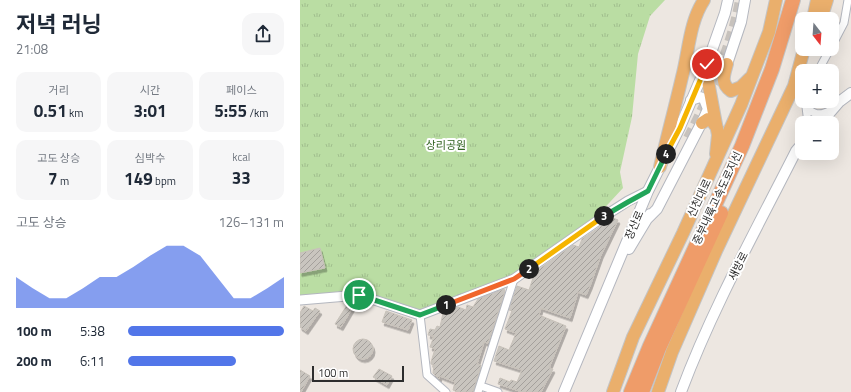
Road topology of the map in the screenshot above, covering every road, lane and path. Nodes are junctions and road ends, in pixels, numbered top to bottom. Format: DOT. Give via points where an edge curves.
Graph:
graph roads {
  1 [pos="704,0"];
  2 [pos="728,0"];
  3 [pos="745,0"];
  4 [pos="776,0"];
  5 [pos="793,0"];
  6 [pos="801,0"];
  7 [pos="817,0"];
  8 [pos="827,0"];
  9 [pos="848,0"];
  10 [pos="814,12"];
  11 [pos="823,12"];
  12 [pos="839,33"];
  13 [pos="802,56"];
  14 [pos="807,56"];
  15 [pos="709,61"];
  16 [pos="727,64"];
  17 [pos="753,74"];
  18 [pos="794,86"];
  19 [pos="851,93"];
  20 [pos="692,100"];
  21 [pos="809,108"];
  22 [pos="833,109"];
  23 [pos="827,116"];
  24 [pos="702,123"];
  25 [pos="717,128"];
  26 [pos="795,153"];
  27 [pos="660,167"];
  28 [pos="714,167"];
  29 [pos="648,191"];
  30 [pos="654,206"];
  31 [pos="647,219"];
  32 [pos="613,274"];
  33 [pos="514,279"];
  34 [pos="300,300"];
  35 [pos="420,315"];
  36 [pos="479,389"];
  37 [pos="446,392"];
  38 [pos="498,392"];
  39 [pos="564,392"];
  40 [pos="613,392"];
  41 [pos="632,392"];
  42 [pos="642,392"];
  43 [pos="658,392"];
  44 [pos="681,392"];
  1 -- 27 [label="highway" via="691,30 683,76"];
  2 -- 15 [label="main road, 장산로"];
  3 -- 16 [label="main road" via="741,22"];
  4 -- 17 [label="highway, 신천대로" via="769,32"];
  5 -- 41 [label="highway, 중부내륙고속도로지선" via="772,69 742,146 650,346"];
  6 -- 42 [label="highway, 중부내륙고속도로지선" via="780,71 751,149 659,348"];
  7 -- 10 [label="highway"];
  8 -- 11 [label="highway"];
  9 -- 12 [label="street" via="844,23"];
  13 -- 18 [label="highway"];
  14 -- 18 [label="highway"];
  15 -- 16 [label="main road" via="715,68 722,68"];
  15 -- 20 [label="main road, 장산로"];
  15 -- 25 [label="highway" via="708,81"];
  16 -- 17 [label="highway" via="722,79 731,91 741,87"];
  17 -- 28 [label="highway, 신천대로"];
  18 -- 43 [label="highway" via="710,266 672,352"];
  19 -- 22 [label="main road"];
  20 -- 24 [label="main road" via="700,97 704,99 708,109"];
  20 -- 27 [label="main road, 장산로"];
  21 -- 22 [label="street" via="816,114"];
  22 -- 23 [label="main road"];
  24 -- 25 [label="highway" via="708,119"];
  24 -- 31 [label="main road" via="657,209"];
  25 -- 28 [label="highway"];
  26 -- 44 [label="main road, 새방로" via="728,284"];
  27 -- 29 [label="main road, 장산로"];
  28 -- 40 [label="highway, 신천대로" via="633,336"];
  29 -- 32 [label="main road, 장산로"];
  29 -- 33 [label="street" via="603,217"];
  30 -- 31 [label="main road, 장산로"];
  31 -- 32 [label="main road, 장산로"];
  32 -- 39 [label="main road, 장산로"];
  33 -- 35 [label="street"];
  33 -- 36 [label="street"];
  34 -- 35 [label="street" via="359,295"];
  35 -- 37 [label="street" via="427,375"];
  36 -- 38 [label="street"];
}
